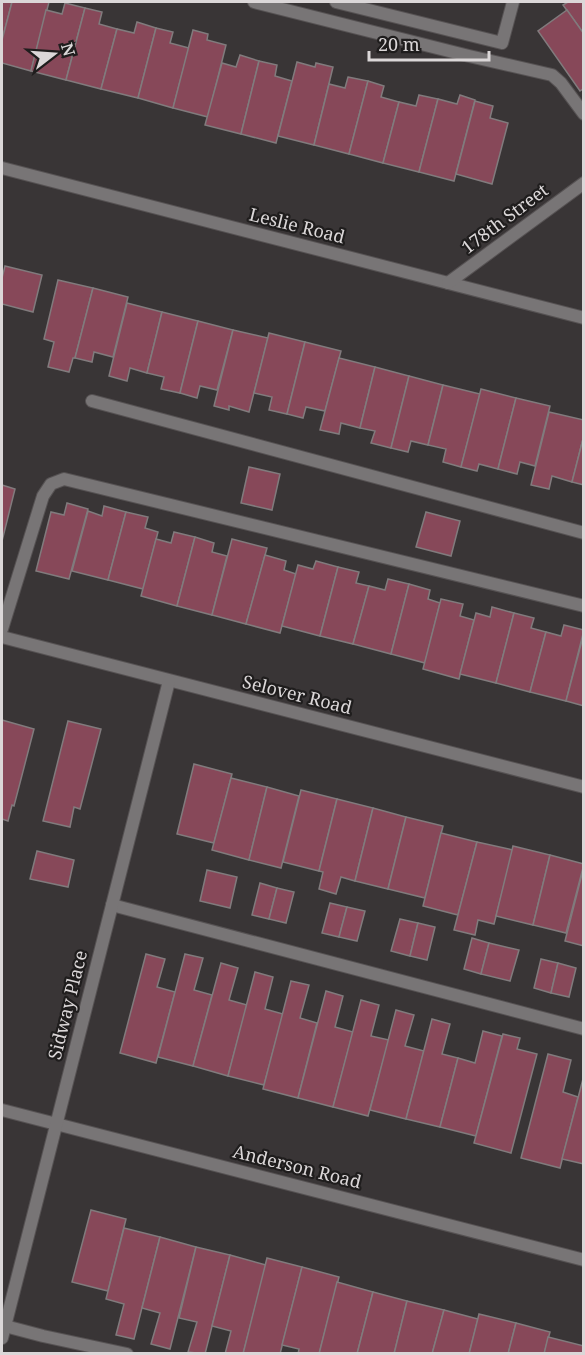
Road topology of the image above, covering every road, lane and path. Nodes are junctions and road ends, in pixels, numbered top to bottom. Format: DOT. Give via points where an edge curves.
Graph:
graph roads {
  1 [pos="254,2"];
  2 [pos="336,2"];
  3 [pos="513,2"];
  4 [pos="584,114"];
  5 [pos="2,168"];
  6 [pos="584,183"];
  7 [pos="448,283"];
  8 [pos="584,318"];
  9 [pos="92,401"];
  10 [pos="584,533"];
  11 [pos="584,606"];
  12 [pos="2,630"];
  13 [pos="2,637"];
  14 [pos="169,681"];
  15 [pos="584,787"];
  16 [pos="112,905"];
  17 [pos="584,1029"];
  18 [pos="2,1110"];
  19 [pos="56,1124"];
  20 [pos="584,1260"];
  21 [pos="3,1332"];
  22 [pos="127,1353"];
  1 -- 4 [label="street" via="552,75"];
  2 -- 3 [label="street" via="502,43"];
  5 -- 7 [label="street, Leslie Road"];
  6 -- 7 [label="street, 178th Street"];
  7 -- 8 [label="street, Leslie Road"];
  9 -- 10 [label="street"];
  11 -- 12 [label="street" via="64,479 51,484 43,496"];
  13 -- 14 [label="street, Selover Road"];
  14 -- 15 [label="street, Selover Road"];
  14 -- 16 [label="street, Sidway Place"];
  16 -- 17 [label="street"];
  16 -- 19 [label="street, Sidway Place"];
  18 -- 19 [label="street, Anderson Road"];
  19 -- 20 [label="street, Anderson Road"];
  19 -- 21 [label="street, Sidway Place"];
  21 -- 22 [label="street"];
}
